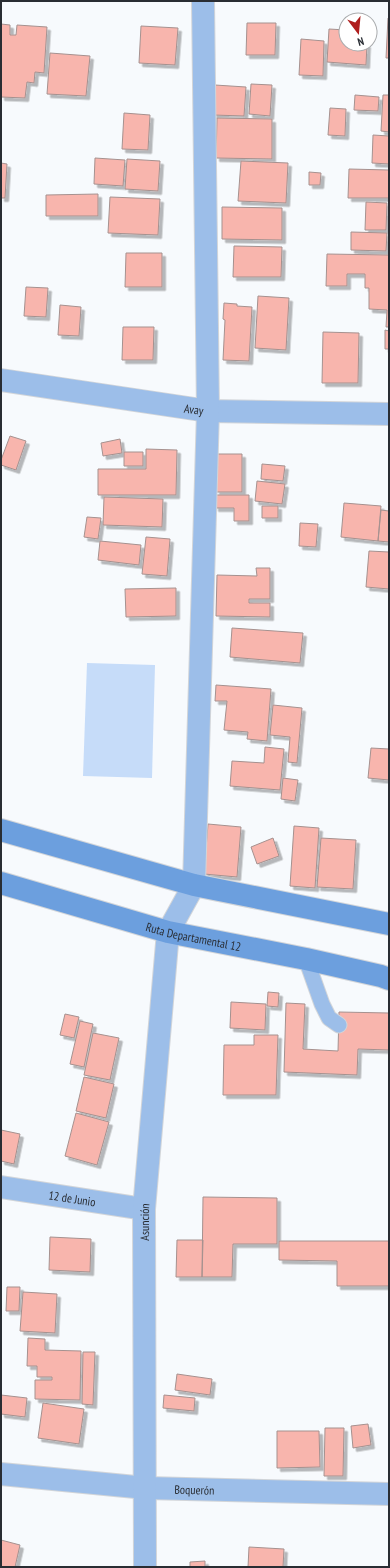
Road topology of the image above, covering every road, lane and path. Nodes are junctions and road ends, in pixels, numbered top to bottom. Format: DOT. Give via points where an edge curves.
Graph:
graph roads {
  1 [pos="203,1"];
  2 [pos="1,380"];
  3 [pos="208,410"];
  4 [pos="389,414"];
  5 [pos="1,830"];
  6 [pos="1,884"];
  7 [pos="194,885"];
  8 [pos="389,924"];
  9 [pos="168,932"];
  10 [pos="306,959"];
  11 [pos="389,979"];
  12 [pos="339,1025"];
  13 [pos="1,1187"];
  14 [pos="144,1209"];
  15 [pos="1,1474"];
  16 [pos="146,1488"];
  17 [pos="389,1494"];
  18 [pos="145,1567"];
  1 -- 3 [label="street"];
  2 -- 3 [label="street, Avay"];
  3 -- 4 [label="street, Avay"];
  3 -- 7 [label="street"];
  5 -- 7 [label="main road"];
  6 -- 9 [label="main road, Ruta Departamental 12"];
  7 -- 8 [label="main road"];
  7 -- 9 [label="street, Asunción"];
  9 -- 10 [label="main road, Ruta Departamental 12"];
  9 -- 14 [label="street, Asunción"];
  10 -- 11 [label="main road, Ruta Departamental 12"];
  10 -- 12 [label="lane" via="322,1004 329,1018"];
  13 -- 14 [label="street, 12 de Junio"];
  14 -- 16 [label="street, Asunción"];
  15 -- 16 [label="street, Boquerón"];
  16 -- 17 [label="street, Boquerón"];
  16 -- 18 [label="street, Asunción"];
}
